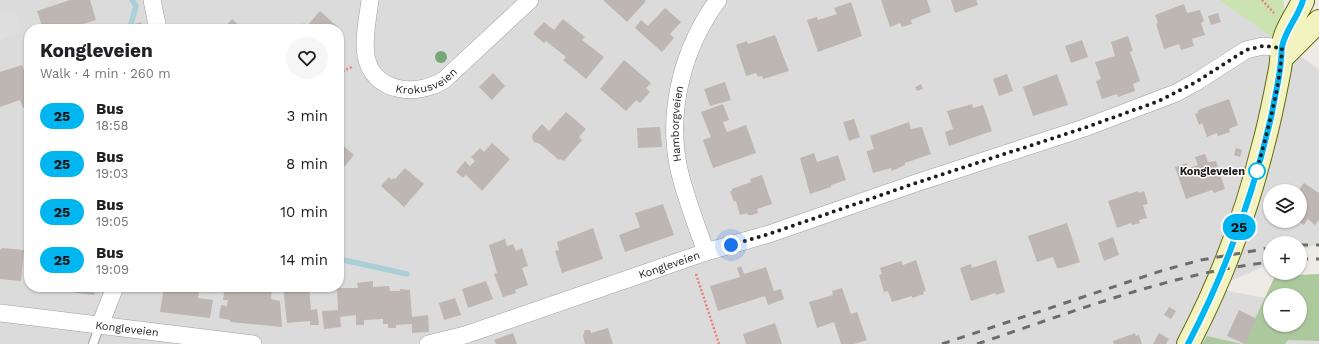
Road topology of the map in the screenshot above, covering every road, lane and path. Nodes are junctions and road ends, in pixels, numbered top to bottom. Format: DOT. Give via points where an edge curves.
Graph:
graph roads {
  1 [pos="152,0"];
  2 [pos="370,0"];
  3 [pos="530,0"];
  4 [pos="718,0"];
  5 [pos="1262,0"];
  6 [pos="1303,1"];
  7 [pos="1277,17"];
  8 [pos="1319,18"];
  9 [pos="1319,21"];
  10 [pos="157,24"];
  11 [pos="1284,53"];
  12 [pos="706,252"];
  13 [pos="694,267"];
  14 [pos="113,292"];
  15 [pos="0,313"];
  16 [pos="100,325"];
  17 [pos="93,344"];
  18 [pos="253,344"];
  19 [pos="428,344"];
  20 [pos="719,344"];
  21 [pos="1188,344"];
  1 -- 10 [label="street"];
  2 -- 3 [label="street, Krokusveien" via="366,47 369,64 377,77 385,82 414,91 435,86 444,80"];
  4 -- 12 [label="street, Hamborgveien" via="693,44 678,88 675,128 678,164"];
  5 -- 7 [label="path"];
  6 -- 8 [label="main road" via="1310,13"];
  6 -- 11 [label="main road" via="1286,34"];
  9 -- 11 [label="main road"];
  11 -- 12 [label="street, Kongleveien" via="1263,46 1246,50 1176,93 1084,128 769,234"];
  11 -- 21 [label="main road" via="1268,126 1243,216 1213,294"];
  12 -- 19 [label="street, Kongleveien" via="465,335"];
  13 -- 20 [label="path"];
  14 -- 16 [label="street"];
  15 -- 16 [label="street, Kongleveien"];
  16 -- 17 [label="lane"];
  16 -- 18 [label="street, Kongleveien"];
}
